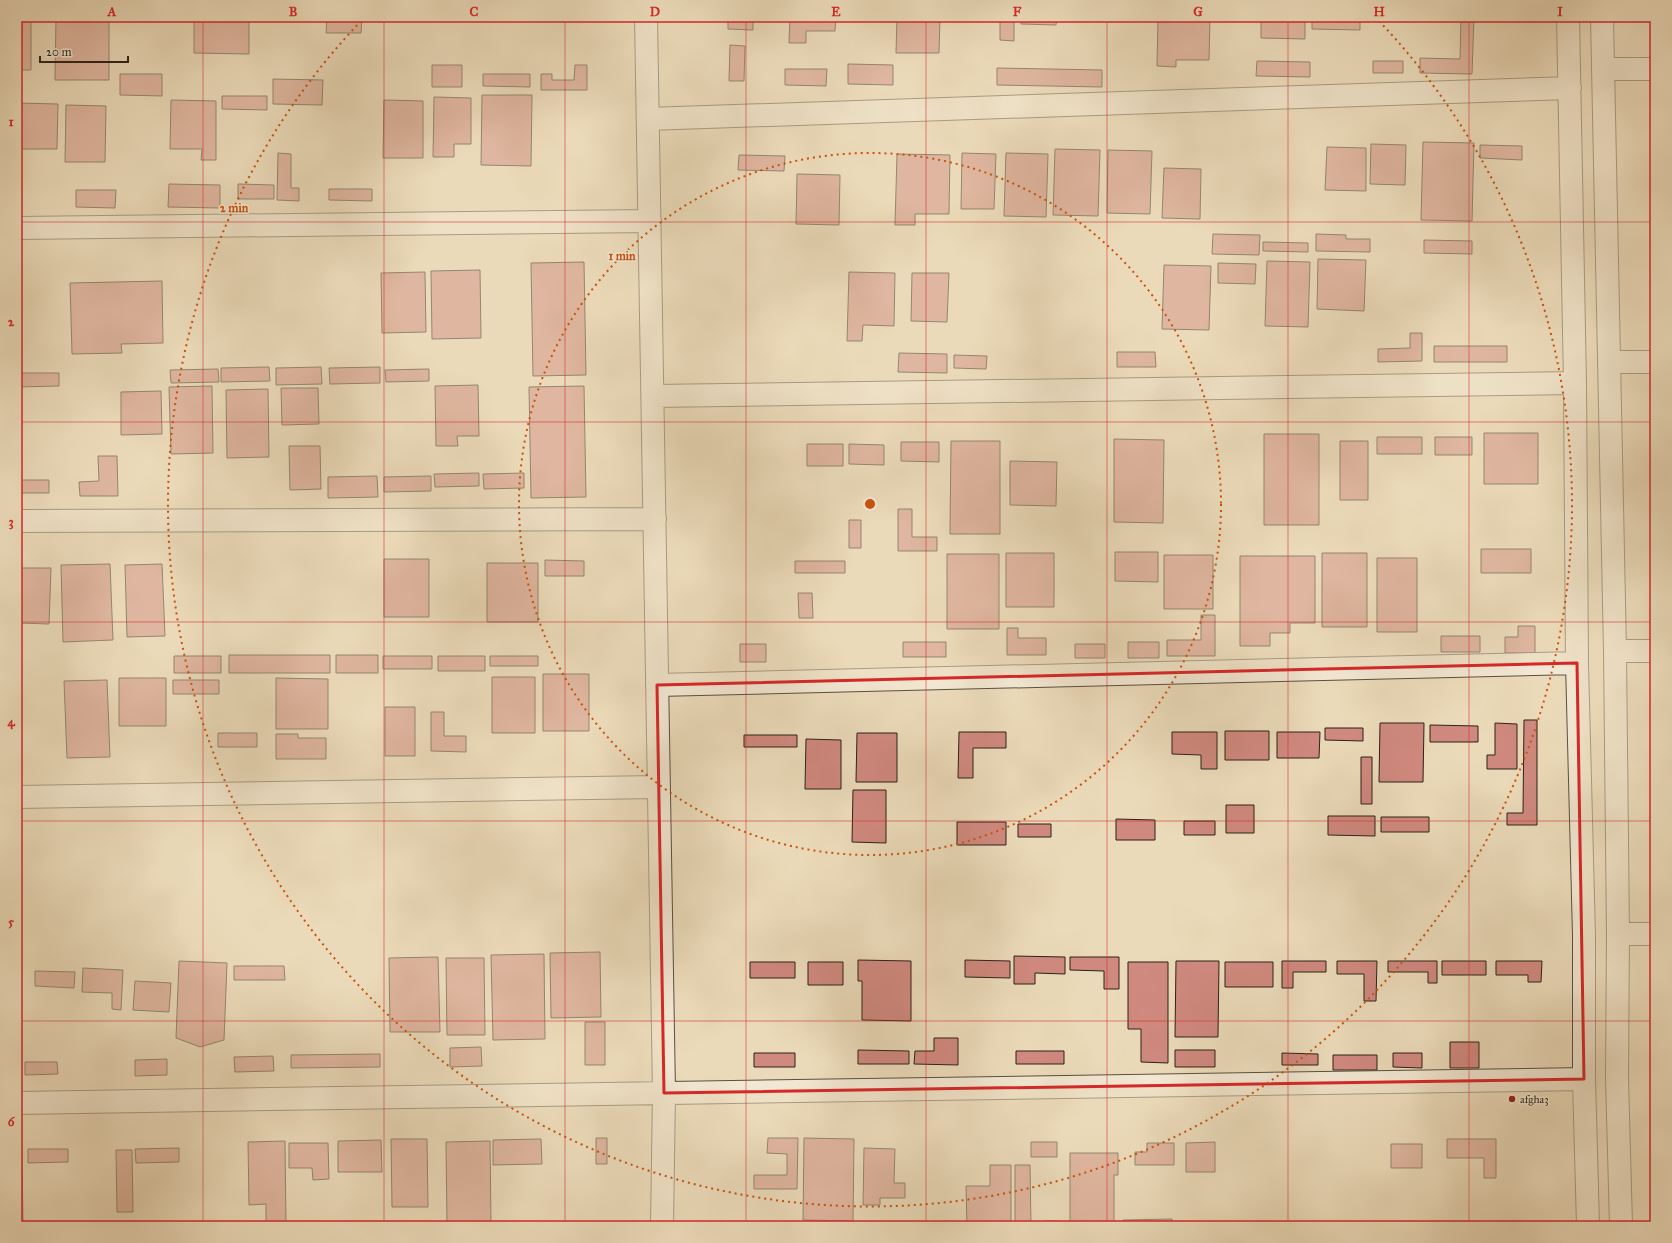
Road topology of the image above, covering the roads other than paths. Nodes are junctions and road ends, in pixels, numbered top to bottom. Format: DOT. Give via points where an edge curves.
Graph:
graph roads {
  1 [pos="646,17"];
  2 [pos="1568,17"];
  3 [pos="1602,17"];
  4 [pos="1603,69"];
  5 [pos="1655,69"];
  6 [pos="1570,88"];
  7 [pos="648,119"];
  8 [pos="650,221"];
  9 [pos="17,228"];
  10 [pos="1610,362"];
  11 [pos="1655,362"];
  12 [pos="1575,383"];
  13 [pos="652,396"];
  14 [pos="654,519"];
  15 [pos="17,521"];
  16 [pos="1615,651"];
  17 [pos="1655,651"];
  18 [pos="1578,663"];
  19 [pos="657,685"];
  20 [pos="658,786"];
  21 [pos="17,797"];
  22 [pos="1618,934"];
  23 [pos="1655,934"];
  24 [pos="1584,1079"];
  25 [pos="664,1093"];
  26 [pos="17,1103"];
  27 [pos="662,1226"];
  28 [pos="1588,1226"];
  29 [pos="1621,1226"];
  1 -- 7 [label="street"];
  2 -- 6 [label="street"];
  3 -- 4 [label="street"];
  4 -- 5 [label="street"];
  4 -- 10 [label="street"];
  6 -- 7 [label="street"];
  6 -- 12 [label="street"];
  7 -- 8 [label="street"];
  8 -- 9 [label="street"];
  8 -- 13 [label="street"];
  10 -- 11 [label="street"];
  10 -- 16 [label="street"];
  12 -- 13 [label="street"];
  12 -- 18 [label="street"];
  13 -- 14 [label="street"];
  14 -- 15 [label="street"];
  14 -- 19 [label="street"];
  16 -- 17 [label="street"];
  16 -- 22 [label="street"];
  18 -- 19 [label="street"];
  18 -- 24 [label="street" via="1584,936"];
  19 -- 20 [label="street"];
  20 -- 21 [label="street"];
  20 -- 25 [label="street"];
  22 -- 23 [label="street"];
  22 -- 29 [label="street" via="1617,1078"];
  24 -- 25 [label="street"];
  24 -- 28 [label="street"];
  25 -- 26 [label="street"];
  25 -- 27 [label="street"];
}
